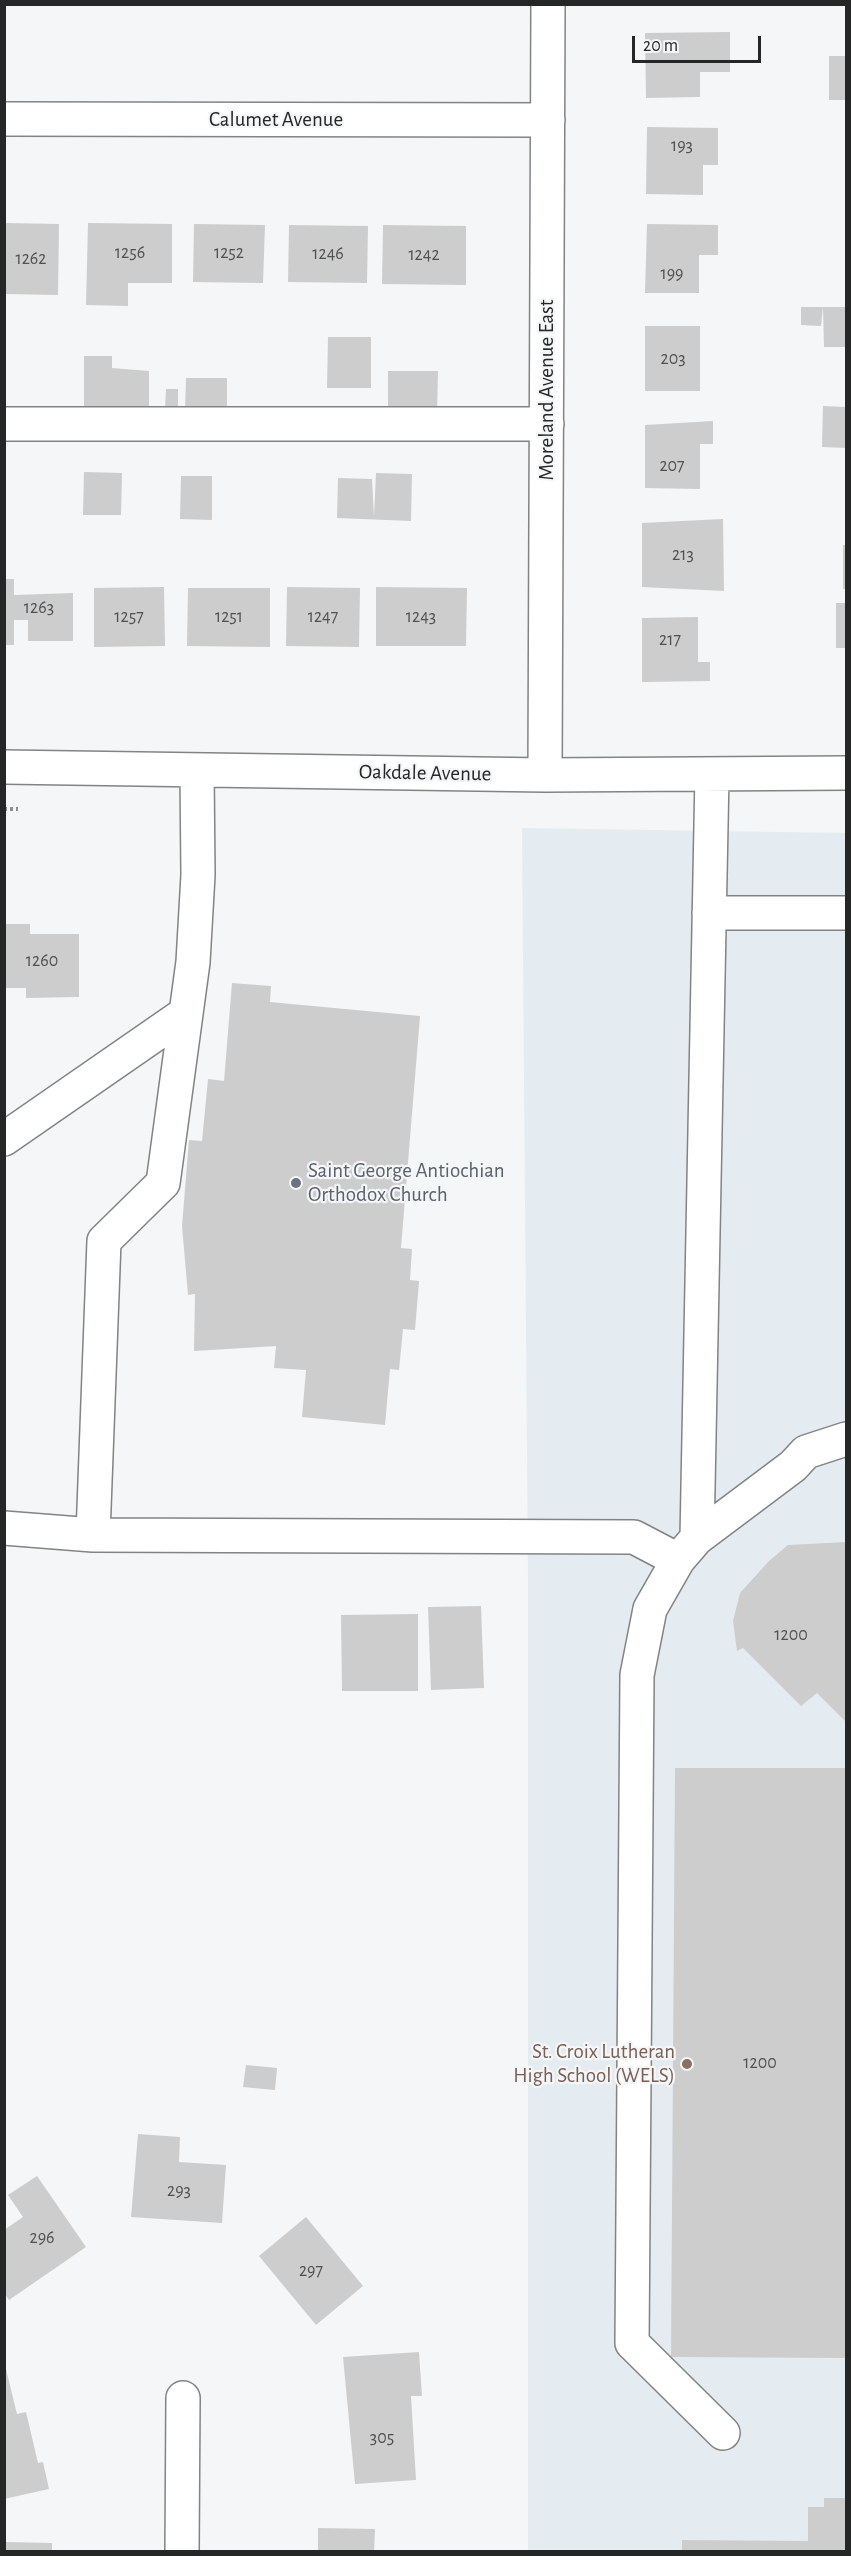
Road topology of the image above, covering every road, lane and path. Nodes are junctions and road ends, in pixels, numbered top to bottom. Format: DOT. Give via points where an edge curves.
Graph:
graph roads {
  1 [pos="548,4"];
  2 [pos="4,119"];
  3 [pos="548,120"];
  4 [pos="4,424"];
  5 [pos="547,424"];
  6 [pos="4,767"];
  7 [pos="197,770"];
  8 [pos="846,773"];
  9 [pos="712,774"];
  10 [pos="545,775"];
  11 [pos="709,913"];
  12 [pos="846,913"];
  13 [pos="186,1013"];
  14 [pos="4,1139"];
  15 [pos="846,1439"];
  16 [pos="4,1528"];
  17 [pos="93,1535"];
  18 [pos="688,1549"];
  19 [pos="183,2398"];
  20 [pos="723,2433"];
  21 [pos="182,2552"];
  1 -- 3 [label="street, Moreland Avenue East"];
  2 -- 3 [label="street, Calumet Avenue"];
  3 -- 5 [label="street, Moreland Avenue East"];
  4 -- 5 [label="street"];
  5 -- 10 [label="street, Moreland Avenue East"];
  6 -- 7 [label="street, Oakdale Avenue"];
  7 -- 10 [label="street, Oakdale Avenue"];
  7 -- 13 [label="street" via="198,875"];
  8 -- 9 [label="street, Oakdale Avenue"];
  9 -- 10 [label="street, Oakdale Avenue"];
  9 -- 11 [label="street"];
  11 -- 12 [label="street"];
  11 -- 18 [label="street"];
  13 -- 14 [label="street"];
  13 -- 17 [label="street" via="163,1183 104,1241"];
  15 -- 18 [label="street" via="806,1452 794,1466"];
  16 -- 17 [label="street"];
  17 -- 18 [label="street" via="634,1537"];
  18 -- 20 [label="street" via="650,1610 637,1675 632,2343"];
  19 -- 21 [label="street"];
}
